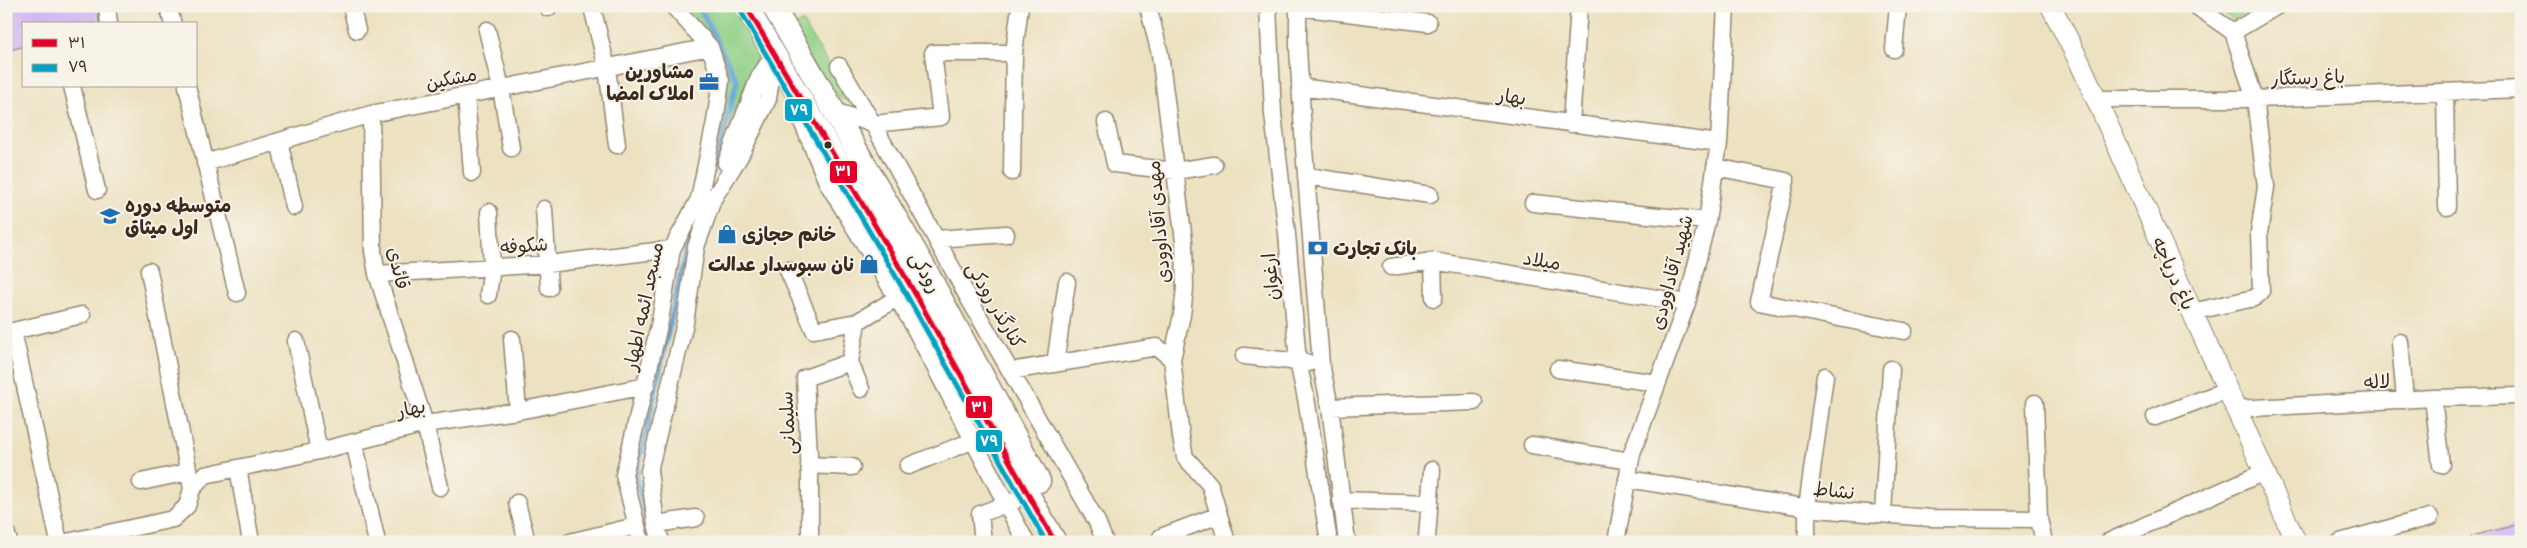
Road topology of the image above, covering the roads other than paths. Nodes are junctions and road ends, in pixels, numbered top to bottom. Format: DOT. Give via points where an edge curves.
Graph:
graph roads {
  1 [pos="107,6"];
  2 [pos="168,6"];
  3 [pos="351,6"];
  4 [pos="673,6"];
  5 [pos="746,6"];
  6 [pos="773,6"];
  7 [pos="1020,6"];
  8 [pos="1148,6"];
  9 [pos="1268,6"];
  10 [pos="1298,6"];
  11 [pos="1579,6"];
  12 [pos="1726,6"];
  13 [pos="1898,6"];
  14 [pos="2051,6"];
  15 [pos="2196,6"];
  16 [pos="2277,6"];
  17 [pos="592,7"];
  18 [pos="109,22"];
  19 [pos="172,22"];
  20 [pos="1428,23"];
  21 [pos="357,30"];
  22 [pos="487,30"];
  23 [pos="2233,32"];
  24 [pos="792,40"];
  25 [pos="710,47"];
  26 [pos="1894,49"];
  27 [pos="1014,53"];
  28 [pos="774,54"];
  29 [pos="839,66"];
  30 [pos="607,68"];
  31 [pos="1300,87"];
  32 [pos="72,88"];
  33 [pos="187,88"];
  34 [pos="501,88"];
  35 [pos="2521,89"];
  36 [pos="2445,92"];
  37 [pos="466,95"];
  38 [pos="2096,99"];
  39 [pos="2255,99"];
  40 [pos="834,110"];
  41 [pos="371,114"];
  42 [pos="1106,122"];
  43 [pos="873,124"];
  44 [pos="1571,124"];
  45 [pos="279,141"];
  46 [pos="1719,143"];
  47 [pos="617,145"];
  48 [pos="511,148"];
  49 [pos="205,163"];
  50 [pos="1214,165"];
  51 [pos="1716,167"];
  52 [pos="1175,171"];
  53 [pos="1012,172"];
  54 [pos="472,173"];
  55 [pos="1307,176"];
  56 [pos="97,190"];
  57 [pos="1430,195"];
  58 [pos="706,199"];
  59 [pos="1533,203"];
  60 [pos="294,206"];
  61 [pos="2447,207"];
  62 [pos="544,209"];
  63 [pos="489,212"];
  64 [pos="1707,221"];
  65 [pos="1006,234"];
  66 [pos="936,238"];
  67 [pos="672,249"];
  68 [pos="1433,261"];
  69 [pos="548,264"];
  70 [pos="1391,267"];
  71 [pos="492,268"];
  72 [pos="788,270"];
  73 [pos="148,271"];
  74 [pos="377,274"];
  75 [pos="1067,282"];
  76 [pos="549,288"];
  77 [pos="237,293"];
  78 [pos="488,295"];
  79 [pos="897,298"];
  80 [pos="1434,298"];
  81 [pos="1687,303"];
  82 [pos="2192,312"];
  83 [pos="82,315"];
  84 [pos="857,322"];
  85 [pos="1904,331"];
  86 [pos="512,339"];
  87 [pos="296,341"];
  88 [pos="2400,342"];
  89 [pos="1244,356"];
  90 [pos="1172,359"];
  91 [pos="850,362"];
  92 [pos="1298,362"];
  93 [pos="1054,364"];
  94 [pos="1321,364"];
  95 [pos="1558,369"];
  96 [pos="1891,369"];
  97 [pos="1010,371"];
  98 [pos="1825,376"];
  99 [pos="1657,383"];
  100 [pos="646,386"];
  101 [pos="861,389"];
  102 [pos="2227,390"];
  103 [pos="2521,396"];
  104 [pos="2433,398"];
  105 [pos="2405,400"];
  106 [pos="1474,402"];
  107 [pos="2035,402"];
  108 [pos="1330,408"];
  109 [pos="2236,409"];
  110 [pos="518,411"];
  111 [pos="2155,417"];
  112 [pos="425,424"];
  113 [pos="1334,438"];
  114 [pos="1313,439"];
  115 [pos="972,441"];
  116 [pos="354,442"];
  117 [pos="1532,445"];
  118 [pos="319,451"];
  119 [pos="1630,461"];
  120 [pos="2441,465"];
  121 [pos="809,466"];
  122 [pos="908,466"];
  123 [pos="852,467"];
  124 [pos="238,468"];
  125 [pos="1432,470"];
  126 [pos="188,472"];
  127 [pos="2264,472"];
  128 [pos="1627,479"];
  129 [pos="141,482"];
  130 [pos="440,487"];
  131 [pos="192,489"];
  132 [pos="1029,494"];
  133 [pos="1341,500"];
  134 [pos="517,503"];
  135 [pos="1430,504"];
  136 [pos="1006,505"];
  137 [pos="1807,507"];
  138 [pos="1883,514"];
  139 [pos="1219,515"];
  140 [pos="2430,517"];
  141 [pos="696,518"];
  142 [pos="2039,519"];
  143 [pos="656,524"];
  144 [pos="6,531"];
  145 [pos="638,534"];
  146 [pos="116,537"];
  147 [pos="1427,538"];
  148 [pos="10,542"];
  149 [pos="59,542"];
  150 [pos="67,542"];
  151 [pos="251,542"];
  152 [pos="377,542"];
  153 [pos="527,542"];
  154 [pos="570,542"];
  155 [pos="662,542"];
  156 [pos="810,542"];
  157 [pos="983,542"];
  158 [pos="1026,542"];
  159 [pos="1056,542"];
  160 [pos="1072,542"];
  161 [pos="1105,542"];
  162 [pos="1162,542"];
  163 [pos="1227,542"];
  164 [pos="1329,542"];
  165 [pos="1347,542"];
  166 [pos="1616,542"];
  167 [pos="1806,542"];
  168 [pos="2044,542"];
  169 [pos="2108,542"];
  170 [pos="2296,542"];
  171 [pos="2340,542"];
  1 -- 18 [label="street"];
  2 -- 19 [label="street"];
  3 -- 21 [label="street"];
  4 -- 25 [label="street, مسجد ائمه اطهار"];
  5 -- 28 [label="main road, رودکی"];
  6 -- 24 [label="main road, رودکی"];
  7 -- 27 [label="street"];
  8 -- 52 [label="street, مهدی آقاداوودی" via="1160,54"];
  9 -- 92 [label="street, ارغوان" via="1273,114"];
  10 -- 20 [label="street"];
  10 -- 31 [label="street"];
  11 -- 44 [label="street"];
  12 -- 46 [label="street, شهید آقاداوودی"];
  13 -- 26 [label="street"];
  14 -- 38 [label="street, باغ دریاچه"];
  15 -- 23 [label="street"];
  16 -- 23 [label="street"];
  17 -- 30 [label="street"];
  22 -- 34 [label="street"];
  23 -- 39 [label="street"];
  24 -- 28 [label="street"];
  24 -- 40 [label="main road, رودکی"];
  25 -- 30 [label="street, مشکین"];
  25 -- 58 [label="street, مسجد ائمه اطهار" via="721,81"];
  27 -- 43 [label="street" via="932,53 941,117"];
  27 -- 53 [label="street"];
  28 -- 58 [label="street, مسجد ائمه اطهار" via="768,99 740,156"];
  28 -- 79 [label="street" via="827,182"];
  28 -- 132 [label="main road, رودکی"];
  29 -- 43 [label="street, کنارگذر رودکی"];
  30 -- 34 [label="street, مشکین"];
  30 -- 47 [label="street"];
  31 -- 44 [label="street, بهار"];
  31 -- 55 [label="street"];
  32 -- 56 [label="street"];
  33 -- 49 [label="street"];
  34 -- 37 [label="street, مشکین"];
  34 -- 48 [label="street"];
  35 -- 36 [label="street, باغ رستگار"];
  36 -- 39 [label="street, باغ رستگار"];
  36 -- 61 [label="street"];
  37 -- 41 [label="street, مشکین"];
  37 -- 54 [label="street"];
  38 -- 39 [label="street, باغ رستگار"];
  38 -- 82 [label="street, باغ دریاچه"];
  39 -- 82 [label="street" via="2266,187 2259,233 2261,292 2254,298"];
  40 -- 43 [label="street"];
  40 -- 160 [label="main road, رودکی" via="923,266"];
  41 -- 45 [label="street, مشکین"];
  41 -- 74 [label="street, قائدی" via="372,251"];
  42 -- 52 [label="street" via="1115,164"];
  43 -- 66 [label="street, کنارگذر رودکی"];
  44 -- 46 [label="street, بهار"];
  45 -- 49 [label="street, مشکین"];
  45 -- 60 [label="street"];
  46 -- 51 [label="street, شهید آقاداوودی"];
  49 -- 77 [label="street"];
  50 -- 52 [label="street"];
  51 -- 64 [label="street, شهید آقاداوودی"];
  51 -- 85 [label="street" via="1786,181 1759,302"];
  52 -- 90 [label="street, مهدی آقاداوودی" via="1184,241 1185,288"];
  55 -- 57 [label="street"];
  55 -- 94 [label="street"];
  58 -- 67 [label="street, مسجد ائمه اطهار"];
  58 -- 143 [label="street, مسجد ائمه اطهار" via="685,323 649,471"];
  59 -- 64 [label="street"];
  62 -- 69 [label="street"];
  63 -- 71 [label="street"];
  64 -- 81 [label="street, شهید آقاداوودی"];
  65 -- 66 [label="street"];
  66 -- 97 [label="street, کنارگذر رودکی"];
  67 -- 69 [label="street, شکوفه"];
  67 -- 100 [label="street, مسجد ائمه اطهار"];
  68 -- 70 [label="street, میلاد"];
  68 -- 80 [label="street"];
  68 -- 81 [label="street, میلاد"];
  69 -- 71 [label="street, شکوفه"];
  69 -- 76 [label="street"];
  71 -- 74 [label="street, شکوفه"];
  71 -- 78 [label="street"];
  72 -- 84 [label="street" via="814,330"];
  73 -- 126 [label="street"];
  74 -- 112 [label="street, قائدی"];
  75 -- 93 [label="street"];
  79 -- 84 [label="street"];
  79 -- 115 [label="street"];
  81 -- 99 [label="street, شهید آقاداوودی"];
  82 -- 102 [label="street, باغ دریاچه"];
  83 -- 149 [label="street" via="14,331"];
  84 -- 91 [label="street"];
  86 -- 110 [label="street"];
  87 -- 118 [label="street"];
  88 -- 105 [label="street"];
  89 -- 92 [label="street"];
  90 -- 93 [label="street" via="1157,347"];
  90 -- 139 [label="street, مهدی آقاداوودی" via="1185,457 1210,485"];
  91 -- 101 [label="street"];
  91 -- 121 [label="street, سلیمانی" via="805,378"];
  92 -- 94 [label="street"];
  92 -- 114 [label="street, ارغوان"];
  93 -- 97 [label="street"];
  94 -- 108 [label="street"];
  95 -- 99 [label="street"];
  96 -- 138 [label="street"];
  97 -- 161 [label="street, کنارگذر رودکی" via="1097,522"];
  98 -- 137 [label="street"];
  99 -- 119 [label="street, شهید آقاداوودی"];
  100 -- 110 [label="street, بهار"];
  100 -- 145 [label="street, مسجد ائمه اطهار" via="624,475"];
  102 -- 109 [label="street, باغ دریاچه"];
  102 -- 111 [label="street"];
  103 -- 104 [label="street, لاله"];
  104 -- 105 [label="street, لاله"];
  104 -- 120 [label="street"];
  105 -- 109 [label="street, لاله"];
  106 -- 108 [label="street"];
  107 -- 142 [label="street"];
  108 -- 113 [label="street"];
  109 -- 127 [label="street, باغ دریاچه"];
  110 -- 112 [label="street, بهار"];
  112 -- 116 [label="street, بهار"];
  112 -- 130 [label="street, قائدی"];
  113 -- 114 [label="street"];
  113 -- 133 [label="street"];
  114 -- 164 [label="street, ارغوان"];
  115 -- 122 [label="street"];
  115 -- 136 [label="street"];
  116 -- 118 [label="street, بهار"];
  116 -- 152 [label="street"];
  117 -- 119 [label="street"];
  118 -- 124 [label="street, بهار"];
  119 -- 128 [label="street, شهید آقاداوودی"];
  121 -- 123 [label="street"];
  121 -- 156 [label="street, سلیمانی"];
  124 -- 131 [label="street, بهار" via="205,475"];
  124 -- 151 [label="street"];
  125 -- 135 [label="street"];
  126 -- 129 [label="street"];
  126 -- 131 [label="street"];
  127 -- 169 [label="street"];
  127 -- 170 [label="street, باغ دریاچه"];
  128 -- 137 [label="street, نشاط"];
  128 -- 166 [label="street, شهید آقاداوودی"];
  131 -- 146 [label="street" via="187,506 173,519"];
  132 -- 136 [label="street"];
  132 -- 159 [label="main road, رودکی"];
  133 -- 135 [label="street"];
  133 -- 165 [label="street"];
  134 -- 153 [label="street"];
  135 -- 147 [label="street"];
  136 -- 157 [label="street" via="980,514"];
  136 -- 158 [label="street"];
  137 -- 138 [label="street, نشاط"];
  137 -- 167 [label="street"];
  138 -- 142 [label="street, نشاط"];
  139 -- 162 [label="street" via="1161,537"];
  139 -- 163 [label="street, مهدی آقاداوودی"];
  140 -- 171 [label="street"];
  141 -- 143 [label="street"];
  142 -- 168 [label="street"];
  143 -- 155 [label="street, مسجد ائمه اطهار"];
  144 -- 148 [label="street"];
  145 -- 154 [label="street"];
  146 -- 150 [label="street"];
}
